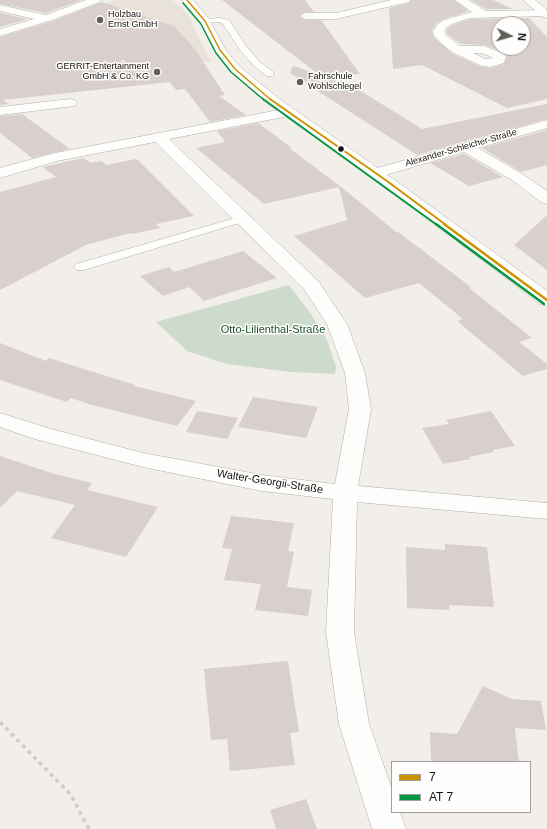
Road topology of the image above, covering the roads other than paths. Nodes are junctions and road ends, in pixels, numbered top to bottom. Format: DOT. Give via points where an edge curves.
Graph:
graph roads {
  1 [pos="96,0"];
  2 [pos="187,0"];
  3 [pos="405,0"];
  4 [pos="460,0"];
  5 [pos="528,0"];
  6 [pos="0,8"];
  7 [pos="484,14"];
  8 [pos="546,14"];
  9 [pos="305,16"];
  10 [pos="48,18"];
  11 [pos="205,21"];
  12 [pos="0,33"];
  13 [pos="458,50"];
  14 [pos="270,74"];
  15 [pos="70,103"];
  16 [pos="0,112"];
  17 [pos="289,112"];
  18 [pos="547,124"];
  19 [pos="158,137"];
  20 [pos="465,147"];
  21 [pos="0,173"];
  22 [pos="374,173"];
  23 [pos="547,199"];
  24 [pos="547,204"];
  25 [pos="547,214"];
  26 [pos="242,219"];
  27 [pos="80,267"];
  28 [pos="547,300"];
  29 [pos="0,420"];
  30 [pos="345,493"];
  31 [pos="547,511"];
  32 [pos="389,829"];
  1 -- 10 [label="street"];
  2 -- 11 [label="street"];
  3 -- 9 [label="street" via="336,16"];
  4 -- 7 [label="street"];
  5 -- 8 [label="street"];
  6 -- 10 [label="street"];
  7 -- 8 [label="street"];
  7 -- 13 [label="street" via="459,18 442,26 440,36"];
  10 -- 12 [label="street"];
  11 -- 14 [label="lane" via="226,22 243,48"];
  11 -- 17 [label="street" via="220,50 235,69"];
  15 -- 16 [label="street"];
  17 -- 19 [label="street"];
  17 -- 22 [label="street"];
  18 -- 20 [label="street, Alexander-Schleicher-Straße"];
  19 -- 21 [label="street" via="55,156"];
  19 -- 26 [label="street"];
  20 -- 22 [label="street, Alexander-Schleicher-Straße"];
  20 -- 23 [label="street" via="517,177"];
  22 -- 28 [label="street"];
  24 -- 25 [label="street" via="543,210"];
  26 -- 27 [label="lane"];
  26 -- 30 [label="street" via="311,285 337,324 355,373 360,409"];
  29 -- 30 [label="street, Walter-Georgii-Straße" via="144,460 262,483"];
  30 -- 31 [label="street, Walter-Georgii-Straße"];
  30 -- 32 [label="street" via="340,632 354,724"];
}
